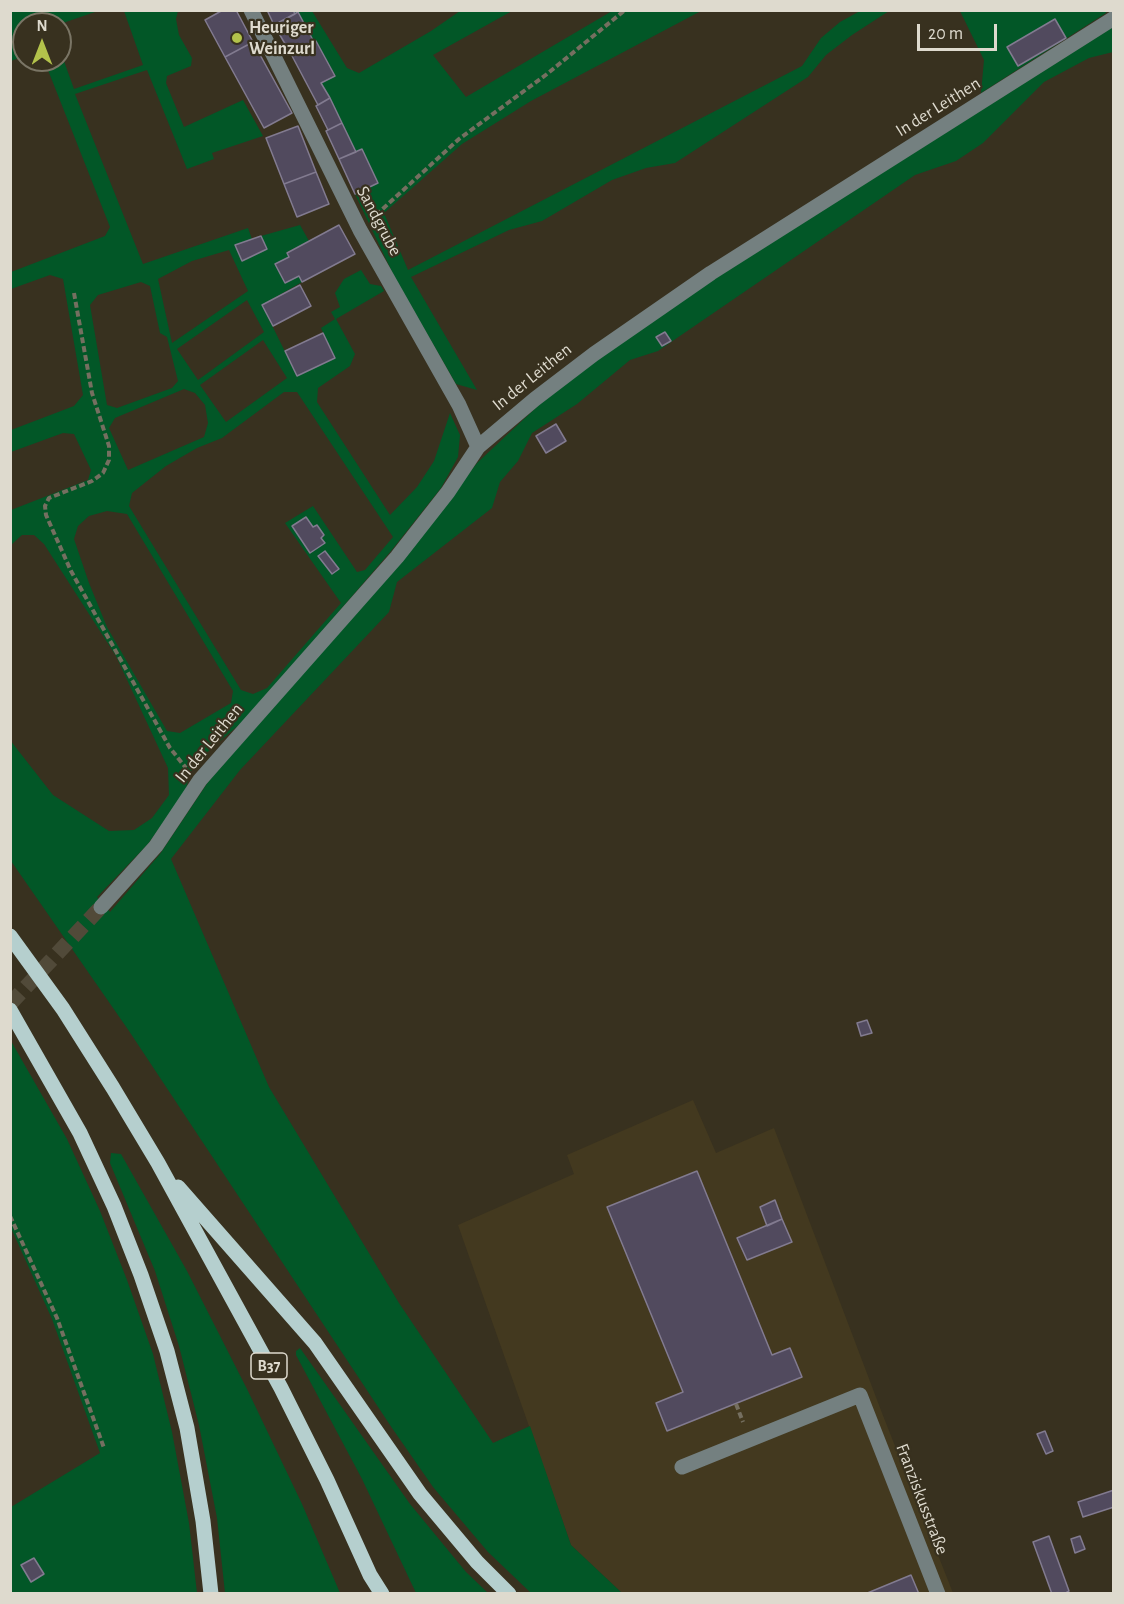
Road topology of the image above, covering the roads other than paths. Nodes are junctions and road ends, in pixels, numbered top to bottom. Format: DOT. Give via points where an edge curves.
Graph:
graph roads {
  1 [pos="251,10"];
  2 [pos="1113,18"];
  3 [pos="478,447"];
  4 [pos="101,907"];
  5 [pos="10,936"];
  6 [pos="10,1010"];
  7 [pos="158,1163"];
  8 [pos="682,1467"];
  9 [pos="370,1575"];
  10 [pos="212,1593"];
  11 [pos="374,1593"];
  12 [pos="382,1593"];
  13 [pos="509,1593"];
  14 [pos="938,1593"];
  1 -- 3 [label="street, Sandgrube" via="360,230 459,405"];
  2 -- 3 [label="street, In der Leithen" via="711,273 594,354"];
  3 -- 4 [label="street, In der Leithen" via="397,557 200,780 156,846"];
  5 -- 7 [label="main road, B37" via="63,1009"];
  6 -- 10 [label="main road" via="80,1133 141,1275 167,1352 186,1428"];
  7 -- 9 [label="main road, B37" via="281,1388"];
  7 -- 13 [label="main road" via="315,1343 420,1494 477,1562"];
  8 -- 14 [label="street, Franziskusstraße" via="860,1395"];
  9 -- 11 [label="main road, B37"];
  9 -- 12 [label="main road, B37"];
}
